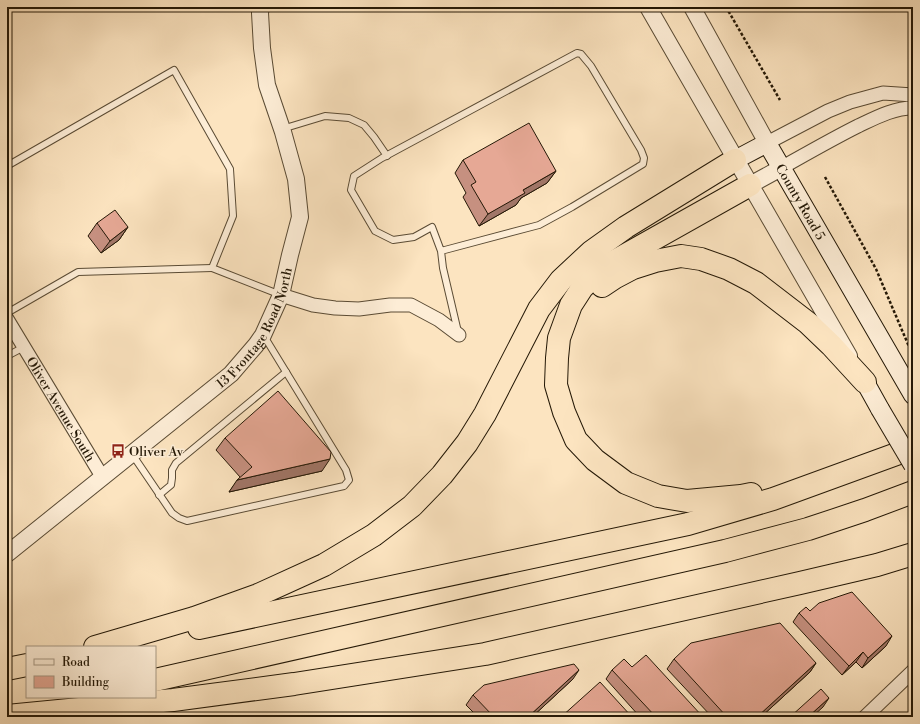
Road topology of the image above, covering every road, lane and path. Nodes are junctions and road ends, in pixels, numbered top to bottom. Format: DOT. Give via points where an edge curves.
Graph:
graph roads {
  1 [pos="261,7"];
  2 [pos="648,7"];
  3 [pos="692,7"];
  4 [pos="726,7"];
  5 [pos="913,95"];
  6 [pos="780,100"];
  7 [pos="913,108"];
  8 [pos="282,129"];
  9 [pos="767,143"];
  10 [pos="387,156"];
  11 [pos="735,160"];
  12 [pos="7,166"];
  13 [pos="781,168"];
  14 [pos="825,177"];
  15 [pos="750,185"];
  16 [pos="440,251"];
  17 [pos="212,268"];
  18 [pos="281,295"];
  19 [pos="7,313"];
  20 [pos="7,319"];
  21 [pos="263,335"];
  22 [pos="459,335"];
  23 [pos="559,338"];
  24 [pos="24,347"];
  25 [pos="7,356"];
  26 [pos="913,356"];
  27 [pos="286,372"];
  28 [pos="865,382"];
  29 [pos="913,395"];
  30 [pos="913,448"];
  31 [pos="132,454"];
  32 [pos="866,465"];
  33 [pos="913,465"];
  34 [pos="103,478"];
  35 [pos="913,492"];
  36 [pos="159,495"];
  37 [pos="8,554"];
  38 [pos="913,554"];
  39 [pos="98,646"];
  40 [pos="116,646"];
  41 [pos="26,665"];
  42 [pos="7,669"];
  43 [pos="913,671"];
  44 [pos="156,680"];
  45 [pos="74,698"];
  46 [pos="7,714"];
  47 [pos="873,714"];
  1 -- 8 [label="street, 13 Frontage Road North" via="262,48 267,85"];
  2 -- 11 [label="street"];
  3 -- 9 [label="street, County Road 5"];
  4 -- 6 [label="path"];
  5 -- 9 [label="street" via="882,94 850,102"];
  7 -- 13 [label="street" via="904,108 877,117"];
  8 -- 10 [label="lane" via="325,116 350,118 364,125"];
  8 -- 18 [label="street, 13 Frontage Road North" via="296,179 300,217"];
  9 -- 11 [label="main road"];
  9 -- 13 [label="main road, County Road 5"];
  10 -- 16 [label="lane" via="354,176 351,190 375,231 393,240 414,237 432,227"];
  10 -- 16 [label="lane" via="577,54 581,54 591,66 641,150 643,164 539,225"];
  11 -- 15 [label="street"];
  11 -- 39 [label="highway" via="626,227 591,252 561,280 539,309 485,414 467,443 442,475 412,506 374,535 324,565 258,595 194,618"];
  12 -- 17 [label="lane" via="174,70 230,169 233,216"];
  13 -- 15 [label="street"];
  13 -- 29 [label="main road, County Road 5"];
  14 -- 26 [label="path" via="876,268"];
  15 -- 23 [label="highway" via="640,246 596,274 582,288 571,305"];
  15 -- 28 [label="street"];
  16 -- 22 [label="lane"];
  17 -- 18 [label="lane"];
  17 -- 19 [label="lane" via="78,272"];
  18 -- 21 [label="street, 13 Frontage Road North"];
  18 -- 22 [label="street" via="313,306 335,308 411,306 439,320"];
  20 -- 24 [label="street, Oliver Avenue South"];
  21 -- 27 [label="lane"];
  21 -- 31 [label="street, 13 Frontage Road North" via="231,374"];
  23 -- 28 [label="highway" via="595,292 614,278 655,261 688,257 729,269 756,283 808,323"];
  23 -- 32 [label="highway" via="556,385 576,440 595,460 626,483 658,496 687,501 741,496"];
  24 -- 25 [label="lane"];
  24 -- 34 [label="street, Oliver Avenue South"];
  27 -- 36 [label="lane" via="176,463 172,470 171,485"];
  27 -- 36 [label="lane" via="346,470 348,480 344,486 188,521 172,513"];
  28 -- 33 [label="main road, bridge"];
  30 -- 32 [label="highway"];
  31 -- 34 [label="street, 13 Frontage Road North"];
  31 -- 36 [label="lane"];
  32 -- 40 [label="highway" via="773,499 688,524"];
  34 -- 37 [label="street, 13 Frontage Road North"];
  35 -- 44 [label="highway" via="808,529 725,551"];
  38 -- 46 [label="highway" via="800,583 485,654 174,700"];
  41 -- 42 [label="highway"];
  43 -- 47 [label="street"];
  45 -- 46 [label="highway"];
}
